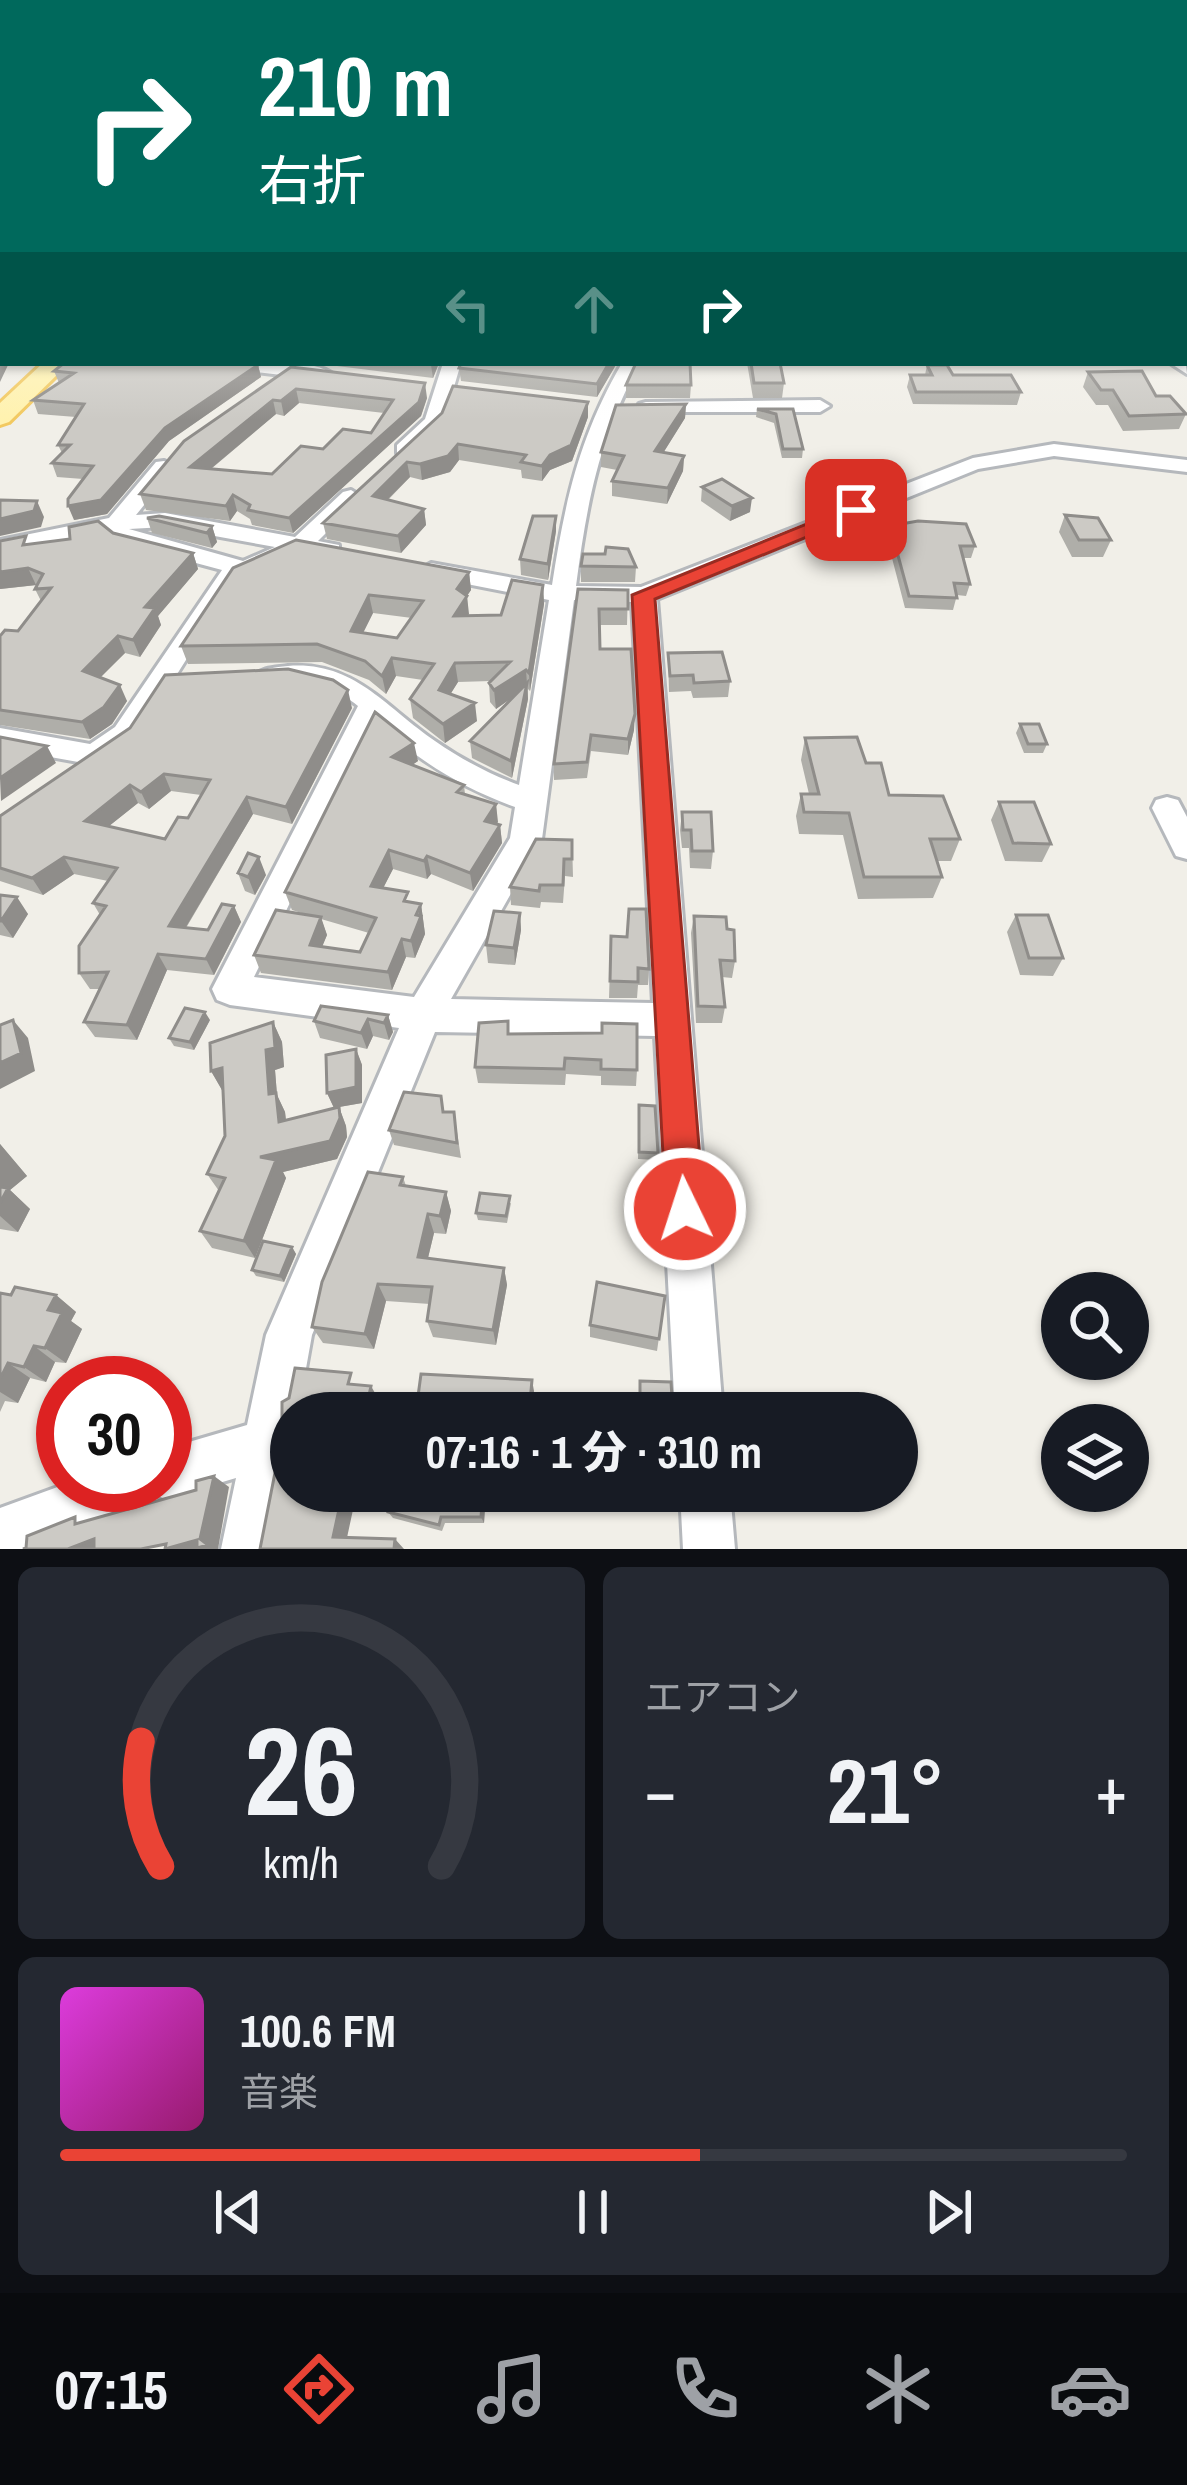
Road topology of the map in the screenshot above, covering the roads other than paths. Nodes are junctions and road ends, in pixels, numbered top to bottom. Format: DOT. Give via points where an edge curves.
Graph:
graph roads {
  1 [pos="54,366"];
  2 [pos="628,366"];
  3 [pos="299,367"];
  4 [pos="338,375"];
  5 [pos="446,382"];
  6 [pos="263,393"];
  7 [pos="820,406"];
  8 [pos="593,408"];
  9 [pos="0,417"];
  10 [pos="179,449"];
  11 [pos="1187,466"];
  12 [pos="117,523"];
  13 [pos="301,544"];
  14 [pos="0,547"];
  15 [pos="363,556"];
  16 [pos="405,565"];
  17 [pos="244,568"];
  18 [pos="562,593"];
  19 [pos="644,595"];
  20 [pos="159,680"];
  21 [pos="197,680"];
  22 [pos="235,680"];
  23 [pos="372,706"];
  24 [pos="0,738"];
  25 [pos="95,754"];
  26 [pos="70,773"];
  27 [pos="534,802"];
  28 [pos="1167,808"];
  29 [pos="1187,847"];
  30 [pos="423,1015"];
  31 [pos="672,1020"];
  32 [pos="698,1392"];
  33 [pos="266,1444"];
  34 [pos="192,1466"];
  35 [pos="58,1512"];
  36 [pos="706,1512"];
  37 [pos="0,1534"];
  38 [pos="247,1549"];
  39 [pos="709,1549"];
  1 -- 9 [label="main road"];
  2 -- 8 [label="street"];
  3 -- 4 [label="street"];
  3 -- 6 [label="street"];
  5 -- 13 [label="street" via="434,422"];
  7 -- 8 [label="street"];
  8 -- 18 [label="street"];
  10 -- 12 [label="street"];
  11 -- 19 [label="street" via="1054,450 973,464"];
  12 -- 13 [label="street" via="165,520"];
  12 -- 14 [label="street"];
  12 -- 17 [label="street" via="128,540"];
  13 -- 15 [label="street"];
  13 -- 17 [label="street"];
  16 -- 18 [label="street"];
  17 -- 20 [label="street" via="211,596"];
  18 -- 19 [label="street"];
  18 -- 27 [label="street"];
  19 -- 31 [label="street"];
  20 -- 21 [label="street"];
  20 -- 25 [label="street" via="125,734"];
  22 -- 23 [label="street" via="312,673 357,690"];
  23 -- 27 [label="street" via="481,783"];
  23 -- 30 [label="street" via="230,989"];
  24 -- 25 [label="street"];
  25 -- 26 [label="street"];
  27 -- 30 [label="street" via="526,838"];
  28 -- 29 [label="street"];
  30 -- 31 [label="street"];
  30 -- 33 [label="street" via="289,1335"];
  31 -- 32 [label="street"];
  33 -- 34 [label="street"];
  33 -- 38 [label="street"];
  35 -- 37 [label="street"];
  36 -- 39 [label="street"];
}
